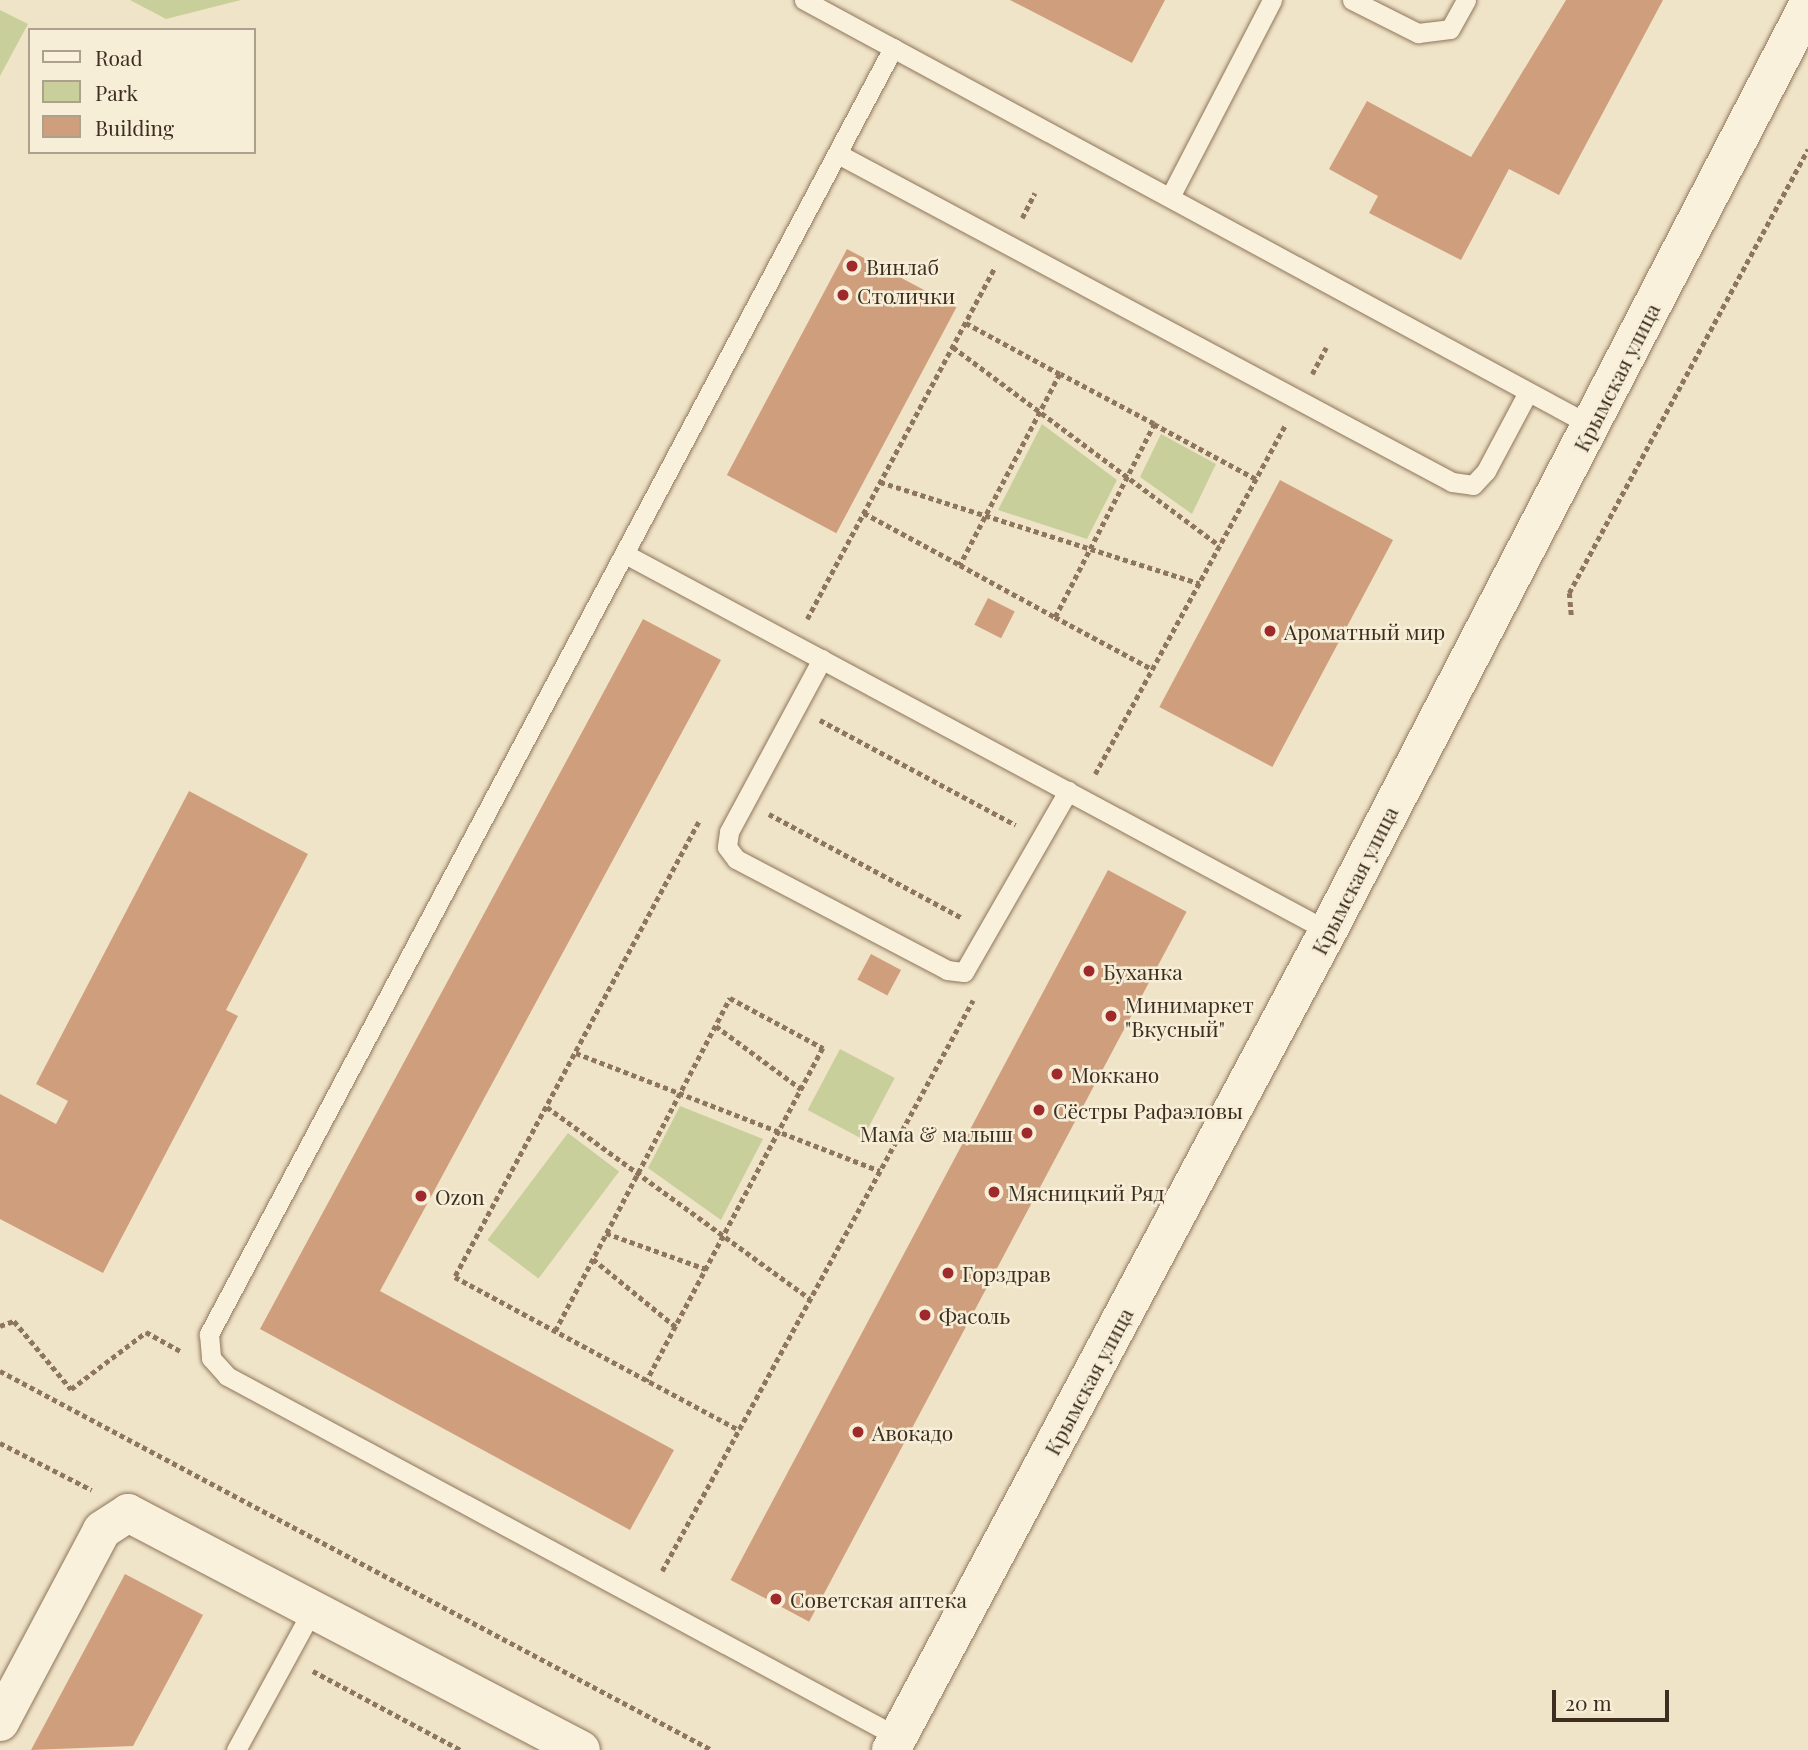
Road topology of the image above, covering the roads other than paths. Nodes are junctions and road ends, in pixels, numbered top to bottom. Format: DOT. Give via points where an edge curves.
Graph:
graph roads {
  1 [pos="804,0"];
  2 [pos="1272,0"];
  3 [pos="1352,0"];
  4 [pos="1466,0"];
  5 [pos="1808,5"];
  6 [pos="893,48"];
  7 [pos="838,154"];
  8 [pos="1170,197"];
  9 [pos="1528,392"];
  10 [pos="1590,425"];
  11 [pos="625,554"];
  12 [pos="822,659"];
  13 [pos="1068,791"];
  14 [pos="1328,931"];
  15 [pos="314,1607"];
  16 [pos="0,1722"];
  17 [pos="895,1744"];
  18 [pos="564,1746"];
  19 [pos="236,1750"];
  1 -- 6 [label="lane"];
  2 -- 8 [label="lane"];
  3 -- 4 [label="lane" via="1418,33 1450,29"];
  5 -- 10 [label="street, Крымская улица"];
  6 -- 7 [label="lane"];
  6 -- 8 [label="lane"];
  7 -- 9 [label="lane" via="1452,482 1473,485 1486,471"];
  7 -- 11 [label="lane"];
  8 -- 9 [label="lane"];
  9 -- 10 [label="lane"];
  10 -- 14 [label="street, Крымская улица"];
  11 -- 12 [label="lane"];
  11 -- 17 [label="lane" via="209,1335 211,1358 227,1376"];
  12 -- 13 [label="lane"];
  12 -- 13 [label="lane" via="745,802 727,847 747,865 947,970 964,972"];
  13 -- 14 [label="lane"];
  14 -- 17 [label="street, Крымская улица"];
  15 -- 16 [label="street" via="142,1516 112,1519"];
  15 -- 18 [label="street"];
  15 -- 19 [label="lane"];
}
